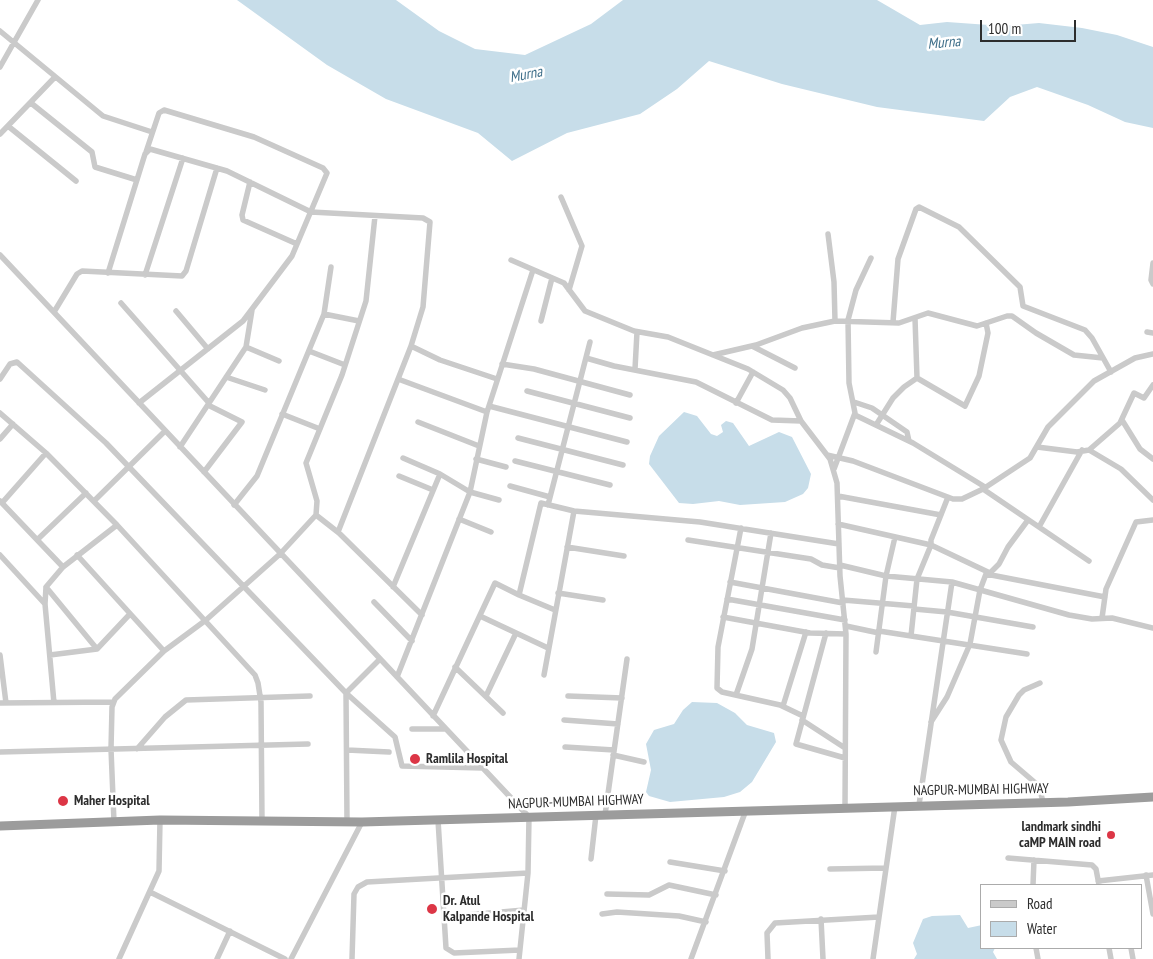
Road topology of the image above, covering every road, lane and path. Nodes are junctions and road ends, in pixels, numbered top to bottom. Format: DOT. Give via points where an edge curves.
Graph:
graph roads {
  1 [pos="38,0"];
  2 [pos="0,31"];
  3 [pos="15,43"];
  4 [pos="0,67"];
  5 [pos="55,77"];
  6 [pos="31,103"];
  7 [pos="8,126"];
  8 [pos="152,132"];
  9 [pos="0,134"];
  10 [pos="146,152"];
  11 [pos="183,158"];
  12 [pos="217,168"];
  13 [pos="137,180"];
  14 [pos="76,181"];
  15 [pos="250,182"];
  16 [pos="561,197"];
  17 [pos="311,212"];
  18 [pos="375,216"];
  19 [pos="828,234"];
  20 [pos="297,244"];
  21 [pos="0,255"];
  22 [pos="871,258"];
  23 [pos="511,260"];
  24 [pos="1153,263"];
  25 [pos="331,267"];
  26 [pos="533,270"];
  27 [pos="108,273"];
  28 [pos="145,275"];
  29 [pos="552,278"];
  30 [pos="1153,284"];
  31 [pos="569,290"];
  32 [pos="121,303"];
  33 [pos="252,308"];
  34 [pos="176,311"];
  35 [pos="54,312"];
  36 [pos="324,314"];
  37 [pos="915,318"];
  38 [pos="848,320"];
  39 [pos="541,321"];
  40 [pos="834,321"];
  41 [pos="359,322"];
  42 [pos="893,322"];
  43 [pos="986,323"];
  44 [pos="637,332"];
  45 [pos="590,342"];
  46 [pos="411,346"];
  47 [pos="752,346"];
  48 [pos="246,347"];
  49 [pos="208,348"];
  50 [pos="308,351"];
  51 [pos="1153,354"];
  52 [pos="713,355"];
  53 [pos="586,358"];
  54 [pos="1103,358"];
  55 [pos="278,360"];
  56 [pos="502,364"];
  57 [pos="345,366"];
  58 [pos="795,368"];
  59 [pos="635,369"];
  60 [pos="180,371"];
  61 [pos="753,372"];
  62 [pos="1111,372"];
  63 [pos="226,377"];
  64 [pos="917,378"];
  65 [pos="0,379"];
  66 [pos="398,379"];
  67 [pos="498,379"];
  68 [pos="580,382"];
  69 [pos="1153,385"];
  70 [pos="265,390"];
  71 [pos="527,391"];
  72 [pos="630,395"];
  73 [pos="854,402"];
  74 [pos="139,403"];
  75 [pos="736,403"];
  76 [pos="208,404"];
  77 [pos="574,404"];
  78 [pos="488,409"];
  79 [pos="0,414"];
  80 [pos="282,414"];
  81 [pos="855,415"];
  82 [pos="882,415"];
  83 [pos="630,418"];
  84 [pos="1122,420"];
  85 [pos="801,421"];
  86 [pos="418,422"];
  87 [pos="13,424"];
  88 [pos="876,425"];
  89 [pos="568,428"];
  90 [pos="320,429"];
  91 [pos="165,431"];
  92 [pos="518,438"];
  93 [pos="0,439"];
  94 [pos="909,441"];
  95 [pos="627,442"];
  96 [pos="479,446"];
  97 [pos="180,447"];
  98 [pos="1037,447"];
  99 [pos="562,450"];
  100 [pos="1086,450"];
  101 [pos="46,453"];
  102 [pos="827,455"];
  103 [pos="403,458"];
  104 [pos="839,458"];
  105 [pos="476,459"];
  106 [pos="1153,459"];
  107 [pos="515,461"];
  108 [pos="623,465"];
  109 [pos="130,467"];
  110 [pos="506,467"];
  111 [pos="834,469"];
  112 [pos="204,472"];
  113 [pos="557,472"];
  114 [pos="440,474"];
  115 [pos="399,476"];
  116 [pos="610,485"];
  117 [pos="510,486"];
  118 [pos="984,488"];
  119 [pos="433,490"];
  120 [pos="470,492"];
  121 [pos="86,493"];
  122 [pos="838,496"];
  123 [pos="550,497"];
  124 [pos="948,497"];
  125 [pos="499,500"];
  126 [pos="1153,500"];
  127 [pos="94,501"];
  128 [pos="1,502"];
  129 [pos="234,505"];
  130 [pos="548,505"];
  131 [pos="574,510"];
  132 [pos="316,515"];
  133 [pos="941,516"];
  134 [pos="459,519"];
  135 [pos="1028,520"];
  136 [pos="1153,520"];
  137 [pos="838,524"];
  138 [pos="117,525"];
  139 [pos="1039,527"];
  140 [pos="741,528"];
  141 [pos="338,532"];
  142 [pos="491,532"];
  143 [pos="771,533"];
  144 [pos="895,537"];
  145 [pos="38,539"];
  146 [pos="688,540"];
  147 [pos="839,544"];
  148 [pos="932,545"];
  149 [pos="567,547"];
  150 [pos="736,548"];
  151 [pos="769,552"];
  152 [pos="280,554"];
  153 [pos="0,555"];
  154 [pos="77,556"];
  155 [pos="624,556"];
  156 [pos="1089,561"];
  157 [pos="63,567"];
  158 [pos="840,567"];
  159 [pos="990,573"];
  160 [pos="886,576"];
  161 [pos="917,579"];
  162 [pos="730,582"];
  163 [pos="952,582"];
  164 [pos="46,587"];
  165 [pos="393,587"];
  166 [pos="244,588"];
  167 [pos="763,588"];
  168 [pos="980,590"];
  169 [pos="558,593"];
  170 [pos="519,595"];
  171 [pos="1105,597"];
  172 [pos="727,599"];
  173 [pos="603,600"];
  174 [pos="843,601"];
  175 [pos="374,602"];
  176 [pos="45,604"];
  177 [pos="883,605"];
  178 [pos="760,606"];
  179 [pos="914,607"];
  180 [pos="555,610"];
  181 [pos="947,612"];
  182 [pos="129,615"];
  183 [pos="422,615"];
  184 [pos="480,616"];
  185 [pos="724,617"];
  186 [pos="974,617"];
  187 [pos="1102,618"];
  188 [pos="206,620"];
  189 [pos="756,623"];
  190 [pos="845,623"];
  191 [pos="1033,628"];
  192 [pos="1153,628"];
  193 [pos="806,632"];
  194 [pos="879,632"];
  195 [pos="516,633"];
  196 [pos="826,633"];
  197 [pos="846,634"];
  198 [pos="911,636"];
  199 [pos="943,640"];
  200 [pos="412,641"];
  201 [pos="970,644"];
  202 [pos="97,648"];
  203 [pos="548,648"];
  204 [pos="164,651"];
  205 [pos="876,652"];
  206 [pos="1027,654"];
  207 [pos="50,655"];
  208 [pos="380,659"];
  209 [pos="628,659"];
  210 [pos="0,660"];
  211 [pos="455,667"];
  212 [pos="544,676"];
  213 [pos="397,677"];
  214 [pos="1040,683"];
  215 [pos="346,693"];
  216 [pos="736,695"];
  217 [pos="310,696"];
  218 [pos="486,696"];
  219 [pos="568,696"];
  220 [pos="260,698"];
  221 [pos="622,698"];
  222 [pos="113,702"];
  223 [pos="3,703"];
  224 [pos="54,703"];
  225 [pos="783,706"];
  226 [pos="503,713"];
  227 [pos="433,716"];
  228 [pos="802,718"];
  229 [pos="564,720"];
  230 [pos="931,722"];
  231 [pos="618,724"];
  232 [pos="412,729"];
  233 [pos="446,729"];
  234 [pos="308,744"];
  235 [pos="262,746"];
  236 [pos="566,747"];
  237 [pos="845,748"];
  238 [pos="137,749"];
  239 [pos="111,750"];
  240 [pos="347,750"];
  241 [pos="0,752"];
  242 [pos="389,752"];
  243 [pos="614,752"];
  244 [pos="845,758"];
  245 [pos="644,762"];
  246 [pos="482,768"];
  247 [pos="1153,797"];
  248 [pos="1043,802"];
  249 [pos="919,805"];
  250 [pos="895,806"];
  251 [pos="845,808"];
  252 [pos="746,810"];
  253 [pos="600,815"];
  254 [pos="529,817"];
  255 [pos="160,820"];
  256 [pos="438,820"];
  257 [pos="262,821"];
  258 [pos="114,822"];
  259 [pos="347,822"];
  260 [pos="362,822"];
  261 [pos="0,826"];
  262 [pos="1008,858"];
  263 [pos="591,859"];
  264 [pos="1034,860"];
  265 [pos="670,862"];
  266 [pos="886,868"];
  267 [pos="830,869"];
  268 [pos="725,871"];
  269 [pos="528,873"];
  270 [pos="1150,875"];
  271 [pos="441,878"];
  272 [pos="1120,882"];
  273 [pos="1099,883"];
  274 [pos="1033,884"];
  275 [pos="150,892"];
  276 [pos="607,894"];
  277 [pos="716,894"];
  278 [pos="524,910"];
  279 [pos="602,914"];
  280 [pos="1153,914"];
  281 [pos="444,917"];
  282 [pos="880,917"];
  283 [pos="820,919"];
  284 [pos="706,922"];
  285 [pos="230,931"];
  286 [pos="520,950"];
  287 [pos="292,956"];
  288 [pos="119,959"];
  289 [pos="217,959"];
  290 [pos="285,959"];
  291 [pos="300,959"];
  292 [pos="352,959"];
  293 [pos="519,959"];
  294 [pos="691,959"];
  295 [pos="768,959"];
  296 [pos="823,959"];
  297 [pos="874,959"];
  298 [pos="1106,959"];
  299 [pos="1110,959"];
  1 -- 3 [label="street"];
  2 -- 3 [label="street"];
  3 -- 4 [label="street"];
  3 -- 5 [label="street"];
  5 -- 6 [label="street"];
  5 -- 8 [label="street" via="103,116"];
  6 -- 7 [label="street"];
  6 -- 13 [label="street" via="92,152 95,167"];
  7 -- 9 [label="street"];
  7 -- 14 [label="street"];
  8 -- 10 [label="street"];
  8 -- 17 [label="street" via="159,113 164,110 254,137 323,168 326,177"];
  10 -- 11 [label="street" via="152,149"];
  10 -- 13 [label="street"];
  11 -- 12 [label="street"];
  11 -- 28 [label="street"];
  12 -- 15 [label="street"];
  12 -- 28 [label="street" via="186,271 180,277"];
  13 -- 27 [label="street"];
  15 -- 17 [label="street"];
  15 -- 20 [label="street" via="242,220"];
  16 -- 31 [label="street" via="582,246"];
  17 -- 18 [label="street"];
  17 -- 20 [label="street"];
  18 -- 41 [label="street" via="367,297"];
  18 -- 46 [label="street" via="427,219 430,225 423,307"];
  19 -- 40 [label="street" via="834,282"];
  20 -- 33 [label="street" via="291,258"];
  21 -- 35 [label="street"];
  22 -- 38 [label="street" via="854,294"];
  23 -- 26 [label="street"];
  24 -- 30 [label="street"];
  25 -- 36 [label="street"];
  26 -- 29 [label="street"];
  26 -- 56 [label="street"];
  27 -- 28 [label="street"];
  27 -- 35 [label="street" via="79,272"];
  29 -- 31 [label="street" via="564,283"];
  29 -- 39 [label="street"];
  31 -- 44 [label="street" via="583,310"];
  32 -- 60 [label="street"];
  33 -- 48 [label="street"];
  33 -- 49 [label="street" via="241,323"];
  34 -- 49 [label="street"];
  35 -- 74 [label="street"];
  36 -- 41 [label="street"];
  36 -- 50 [label="street"];
  37 -- 42 [label="street"];
  37 -- 43 [label="street" via="928,313 977,326"];
  37 -- 64 [label="street"];
  38 -- 40 [label="street"];
  38 -- 42 [label="street"];
  38 -- 73 [label="street" via="849,383"];
  40 -- 47 [label="street" via="802,328"];
  41 -- 57 [label="street"];
  42 -- 54 [label="street" via="898,259 919,207 959,227 1020,287 1023,306 1085,330"];
  43 -- 54 [label="street" via="1012,316 1074,355"];
  43 -- 64 [label="street" via="988,333 979,376 967,405 963,406"];
  44 -- 52 [label="street" via="668,337"];
  44 -- 59 [label="street"];
  45 -- 53 [label="street"];
  46 -- 66 [label="street"];
  46 -- 67 [label="street" via="440,360"];
  47 -- 52 [label="street"];
  47 -- 58 [label="street"];
  48 -- 55 [label="street"];
  48 -- 63 [label="street"];
  49 -- 60 [label="street"];
  50 -- 57 [label="street"];
  50 -- 80 [label="street"];
  51 -- 62 [label="street" via="1136,357"];
  52 -- 61 [label="street"];
  53 -- 59 [label="street"];
  53 -- 68 [label="street"];
  54 -- 62 [label="street"];
  56 -- 67 [label="street"];
  56 -- 68 [label="street"];
  57 -- 90 [label="street"];
  59 -- 75 [label="street" via="696,382"];
  60 -- 74 [label="street"];
  60 -- 76 [label="street"];
  61 -- 75 [label="street"];
  61 -- 85 [label="street" via="787,393"];
  62 -- 98 [label="street" via="1094,381 1048,428"];
  63 -- 70 [label="street"];
  63 -- 76 [label="street"];
  64 -- 82 [label="street" via="904,386"];
  65 -- 109 [label="street" via="10,364 21,364"];
  66 -- 78 [label="street"];
  66 -- 141 [label="street"];
  67 -- 78 [label="street"];
  68 -- 72 [label="street"];
  68 -- 77 [label="street"];
  69 -- 84 [label="street" via="1144,398 1134,393"];
  71 -- 77 [label="street"];
  73 -- 81 [label="street"];
  73 -- 82 [label="street"];
  74 -- 91 [label="street"];
  75 -- 85 [label="street" via="772,420"];
  76 -- 97 [label="street"];
  76 -- 112 [label="street" via="242,422"];
  77 -- 83 [label="street"];
  77 -- 89 [label="street"];
  78 -- 89 [label="street"];
  78 -- 96 [label="street"];
  79 -- 87 [label="street"];
  80 -- 90 [label="street"];
  80 -- 129 [label="street" via="257,476"];
  81 -- 88 [label="street"];
  81 -- 104 [label="street"];
  82 -- 88 [label="street"];
  82 -- 94 [label="street" via="907,432"];
  84 -- 100 [label="street"];
  84 -- 106 [label="street" via="1140,449"];
  85 -- 102 [label="street"];
  86 -- 96 [label="street"];
  87 -- 93 [label="street"];
  87 -- 101 [label="street"];
  88 -- 94 [label="street"];
  89 -- 95 [label="street"];
  89 -- 99 [label="street"];
  90 -- 132 [label="street" via="306,466 317,501"];
  91 -- 97 [label="street"];
  91 -- 109 [label="street"];
  92 -- 99 [label="street"];
  94 -- 118 [label="street"];
  96 -- 105 [label="street"];
  97 -- 112 [label="street"];
  98 -- 100 [label="street" via="1076,452"];
  98 -- 118 [label="street" via="1028,460"];
  99 -- 108 [label="street"];
  99 -- 113 [label="street"];
  100 -- 126 [label="street" via="1124,472"];
  100 -- 139 [label="street"];
  101 -- 121 [label="street"];
  101 -- 128 [label="street"];
  102 -- 104 [label="street"];
  102 -- 111 [label="street"];
  103 -- 114 [label="street"];
  104 -- 111 [label="street"];
  104 -- 124 [label="street"];
  105 -- 110 [label="street"];
  105 -- 120 [label="street"];
  107 -- 113 [label="street"];
  109 -- 127 [label="street"];
  109 -- 166 [label="street"];
  111 -- 122 [label="street"];
  112 -- 129 [label="street"];
  113 -- 116 [label="street"];
  113 -- 123 [label="street"];
  114 -- 119 [label="street"];
  114 -- 120 [label="street"];
  115 -- 119 [label="street"];
  117 -- 123 [label="street"];
  118 -- 124 [label="street" via="962,499"];
  118 -- 135 [label="street"];
  119 -- 165 [label="street"];
  120 -- 125 [label="street"];
  120 -- 134 [label="street"];
  121 -- 127 [label="street"];
  121 -- 145 [label="street"];
  122 -- 133 [label="street"];
  122 -- 137 [label="street"];
  123 -- 130 [label="street"];
  124 -- 133 [label="street"];
  127 -- 138 [label="street"];
  128 -- 145 [label="street"];
  129 -- 152 [label="street"];
  130 -- 131 [label="street"];
  130 -- 170 [label="street" via="541,503"];
  131 -- 140 [label="street"];
  131 -- 149 [label="street"];
  132 -- 141 [label="street"];
  132 -- 152 [label="street"];
  133 -- 148 [label="street"];
  134 -- 142 [label="street"];
  134 -- 183 [label="street"];
  135 -- 139 [label="street"];
  135 -- 159 [label="street"];
  136 -- 171 [label="street" via="1136,522"];
  137 -- 144 [label="street"];
  137 -- 147 [label="street"];
  138 -- 154 [label="street"];
  138 -- 188 [label="street"];
  139 -- 156 [label="street"];
  140 -- 143 [label="street"];
  140 -- 150 [label="street"];
  141 -- 165 [label="street"];
  143 -- 147 [label="street"];
  143 -- 151 [label="street"];
  144 -- 148 [label="street"];
  144 -- 160 [label="street"];
  145 -- 157 [label="street"];
  146 -- 150 [label="street"];
  147 -- 158 [label="street"];
  148 -- 159 [label="street"];
  148 -- 161 [label="street"];
  149 -- 155 [label="street"];
  149 -- 169 [label="street"];
  150 -- 151 [label="street"];
  150 -- 162 [label="street"];
  151 -- 158 [label="street"];
  151 -- 167 [label="street"];
  152 -- 166 [label="street"];
  152 -- 208 [label="street"];
  153 -- 176 [label="street"];
  154 -- 157 [label="street"];
  154 -- 182 [label="street"];
  157 -- 164 [label="street"];
  158 -- 160 [label="street"];
  158 -- 174 [label="street"];
  159 -- 168 [label="street" via="984,575"];
  159 -- 171 [label="street"];
  160 -- 161 [label="street"];
  160 -- 177 [label="street"];
  161 -- 163 [label="street"];
  161 -- 179 [label="street"];
  162 -- 167 [label="street"];
  162 -- 172 [label="street"];
  163 -- 168 [label="street"];
  163 -- 181 [label="street"];
  164 -- 176 [label="street"];
  164 -- 202 [label="street"];
  165 -- 183 [label="street"];
  166 -- 188 [label="street"];
  166 -- 215 [label="street"];
  167 -- 174 [label="street"];
  167 -- 178 [label="street"];
  168 -- 186 [label="street"];
  168 -- 187 [label="street" via="1069,615"];
  169 -- 173 [label="street"];
  169 -- 180 [label="street"];
  170 -- 180 [label="street"];
  170 -- 184 [label="street" via="495,583"];
  171 -- 187 [label="street"];
  172 -- 178 [label="street"];
  172 -- 185 [label="street"];
  174 -- 177 [label="street"];
  174 -- 190 [label="street"];
  175 -- 200 [label="street"];
  176 -- 207 [label="street"];
  177 -- 179 [label="street"];
  177 -- 194 [label="street"];
  178 -- 189 [label="street"];
  178 -- 190 [label="street"];
  179 -- 181 [label="street"];
  179 -- 198 [label="street"];
  180 -- 203 [label="street"];
  181 -- 186 [label="street"];
  181 -- 199 [label="street"];
  182 -- 202 [label="street"];
  182 -- 204 [label="street"];
  183 -- 200 [label="street"];
  184 -- 195 [label="street"];
  184 -- 211 [label="street"];
  185 -- 189 [label="street"];
  185 -- 216 [label="street" via="718,651 717,688 720,692"];
  186 -- 191 [label="street"];
  186 -- 201 [label="street"];
  187 -- 192 [label="street"];
  188 -- 204 [label="street"];
  188 -- 220 [label="street" via="254,675"];
  189 -- 193 [label="street"];
  189 -- 216 [label="street" via="752,649"];
  190 -- 194 [label="street"];
  190 -- 197 [label="street"];
  193 -- 196 [label="street"];
  193 -- 225 [label="street"];
  194 -- 198 [label="street"];
  194 -- 205 [label="street"];
  195 -- 203 [label="street"];
  195 -- 218 [label="street"];
  196 -- 197 [label="street"];
  196 -- 228 [label="street"];
  197 -- 237 [label="street"];
  198 -- 199 [label="street"];
  199 -- 201 [label="street"];
  199 -- 230 [label="street"];
  200 -- 213 [label="street"];
  201 -- 206 [label="street"];
  201 -- 230 [label="street" via="948,697"];
  202 -- 207 [label="street"];
  203 -- 212 [label="street"];
  204 -- 222 [label="street"];
  207 -- 224 [label="street"];
  208 -- 213 [label="street"];
  208 -- 215 [label="street"];
  209 -- 221 [label="street"];
  210 -- 223 [label="street"];
  211 -- 218 [label="street"];
  211 -- 227 [label="street"];
  213 -- 227 [label="street"];
  214 -- 248 [label="street" via="1019,695 1006,717 1001,740 1011,762 1039,786"];
  215 -- 240 [label="street"];
  215 -- 246 [label="street" via="396,739 404,767"];
  216 -- 225 [label="street"];
  217 -- 220 [label="street"];
  218 -- 226 [label="street"];
  219 -- 221 [label="street"];
  220 -- 235 [label="street"];
  220 -- 238 [label="street" via="186,700"];
  221 -- 231 [label="street"];
  222 -- 224 [label="street"];
  222 -- 239 [label="street"];
  223 -- 224 [label="street"];
  225 -- 228 [label="street"];
  227 -- 233 [label="street"];
  228 -- 237 [label="street"];
  228 -- 244 [label="street" via="795,742 797,746"];
  229 -- 231 [label="street"];
  230 -- 249 [label="street"];
  231 -- 243 [label="street"];
  232 -- 233 [label="street"];
  233 -- 246 [label="street"];
  234 -- 235 [label="street"];
  235 -- 238 [label="street"];
  235 -- 257 [label="street"];
  236 -- 243 [label="street"];
  237 -- 244 [label="street"];
  238 -- 239 [label="street"];
  239 -- 241 [label="street"];
  239 -- 258 [label="street"];
  240 -- 242 [label="street"];
  240 -- 259 [label="street"];
  243 -- 245 [label="street"];
  243 -- 253 [label="street"];
  244 -- 251 [label="street"];
  246 -- 254 [label="street"];
  247 -- 248 [label="highway, NAGPUR-MUMBAI HIGHWAY"];
  248 -- 249 [label="highway, NAGPUR-MUMBAI HIGHWAY"];
  249 -- 250 [label="highway, NAGPUR-MUMBAI HIGHWAY"];
  250 -- 251 [label="highway, NAGPUR-MUMBAI HIGHWAY"];
  250 -- 266 [label="street"];
  251 -- 252 [label="highway, NAGPUR-MUMBAI HIGHWAY"];
  252 -- 253 [label="highway, NAGPUR-MUMBAI HIGHWAY"];
  252 -- 268 [label="street"];
  253 -- 254 [label="highway, NAGPUR-MUMBAI HIGHWAY"];
  253 -- 263 [label="street"];
  254 -- 256 [label="highway, NAGPUR-MUMBAI HIGHWAY"];
  254 -- 269 [label="street"];
  255 -- 257 [label="highway, NAGPUR-MUMBAI HIGHWAY"];
  255 -- 258 [label="highway, NAGPUR-MUMBAI HIGHWAY"];
  255 -- 275 [label="street" via="160,866"];
  256 -- 260 [label="highway, NAGPUR-MUMBAI HIGHWAY"];
  256 -- 271 [label="street"];
  257 -- 259 [label="highway, NAGPUR-MUMBAI HIGHWAY"];
  258 -- 261 [label="highway, NAGPUR-MUMBAI HIGHWAY"];
  259 -- 260 [label="highway, NAGPUR-MUMBAI HIGHWAY"];
  260 -- 287 [label="street"];
  262 -- 264 [label="street"];
  264 -- 273 [label="street" via="1092,865"];
  264 -- 274 [label="street"];
  265 -- 268 [label="street"];
  266 -- 267 [label="street"];
  266 -- 282 [label="street"];
  268 -- 277 [label="street"];
  269 -- 271 [label="street"];
  269 -- 278 [label="street"];
  270 -- 272 [label="street"];
  270 -- 280 [label="street"];
  271 -- 281 [label="street"];
  271 -- 292 [label="street" via="367,882 358,887 354,894"];
  272 -- 273 [label="street"];
  275 -- 285 [label="street"];
  275 -- 288 [label="street"];
  276 -- 277 [label="street" via="646,896 668,884"];
  277 -- 284 [label="street"];
  278 -- 281 [label="street"];
  278 -- 286 [label="street"];
  279 -- 284 [label="street" via="679,916"];
  281 -- 286 [label="street" via="446,948 451,952"];
  282 -- 283 [label="street"];
  282 -- 297 [label="street"];
  283 -- 295 [label="street" via="772,925 767,933"];
  283 -- 296 [label="street"];
  284 -- 294 [label="street"];
  285 -- 289 [label="street"];
  285 -- 290 [label="street"];
  286 -- 293 [label="street"];
  287 -- 291 [label="street"];
  298 -- 299 [label="street"];
}
